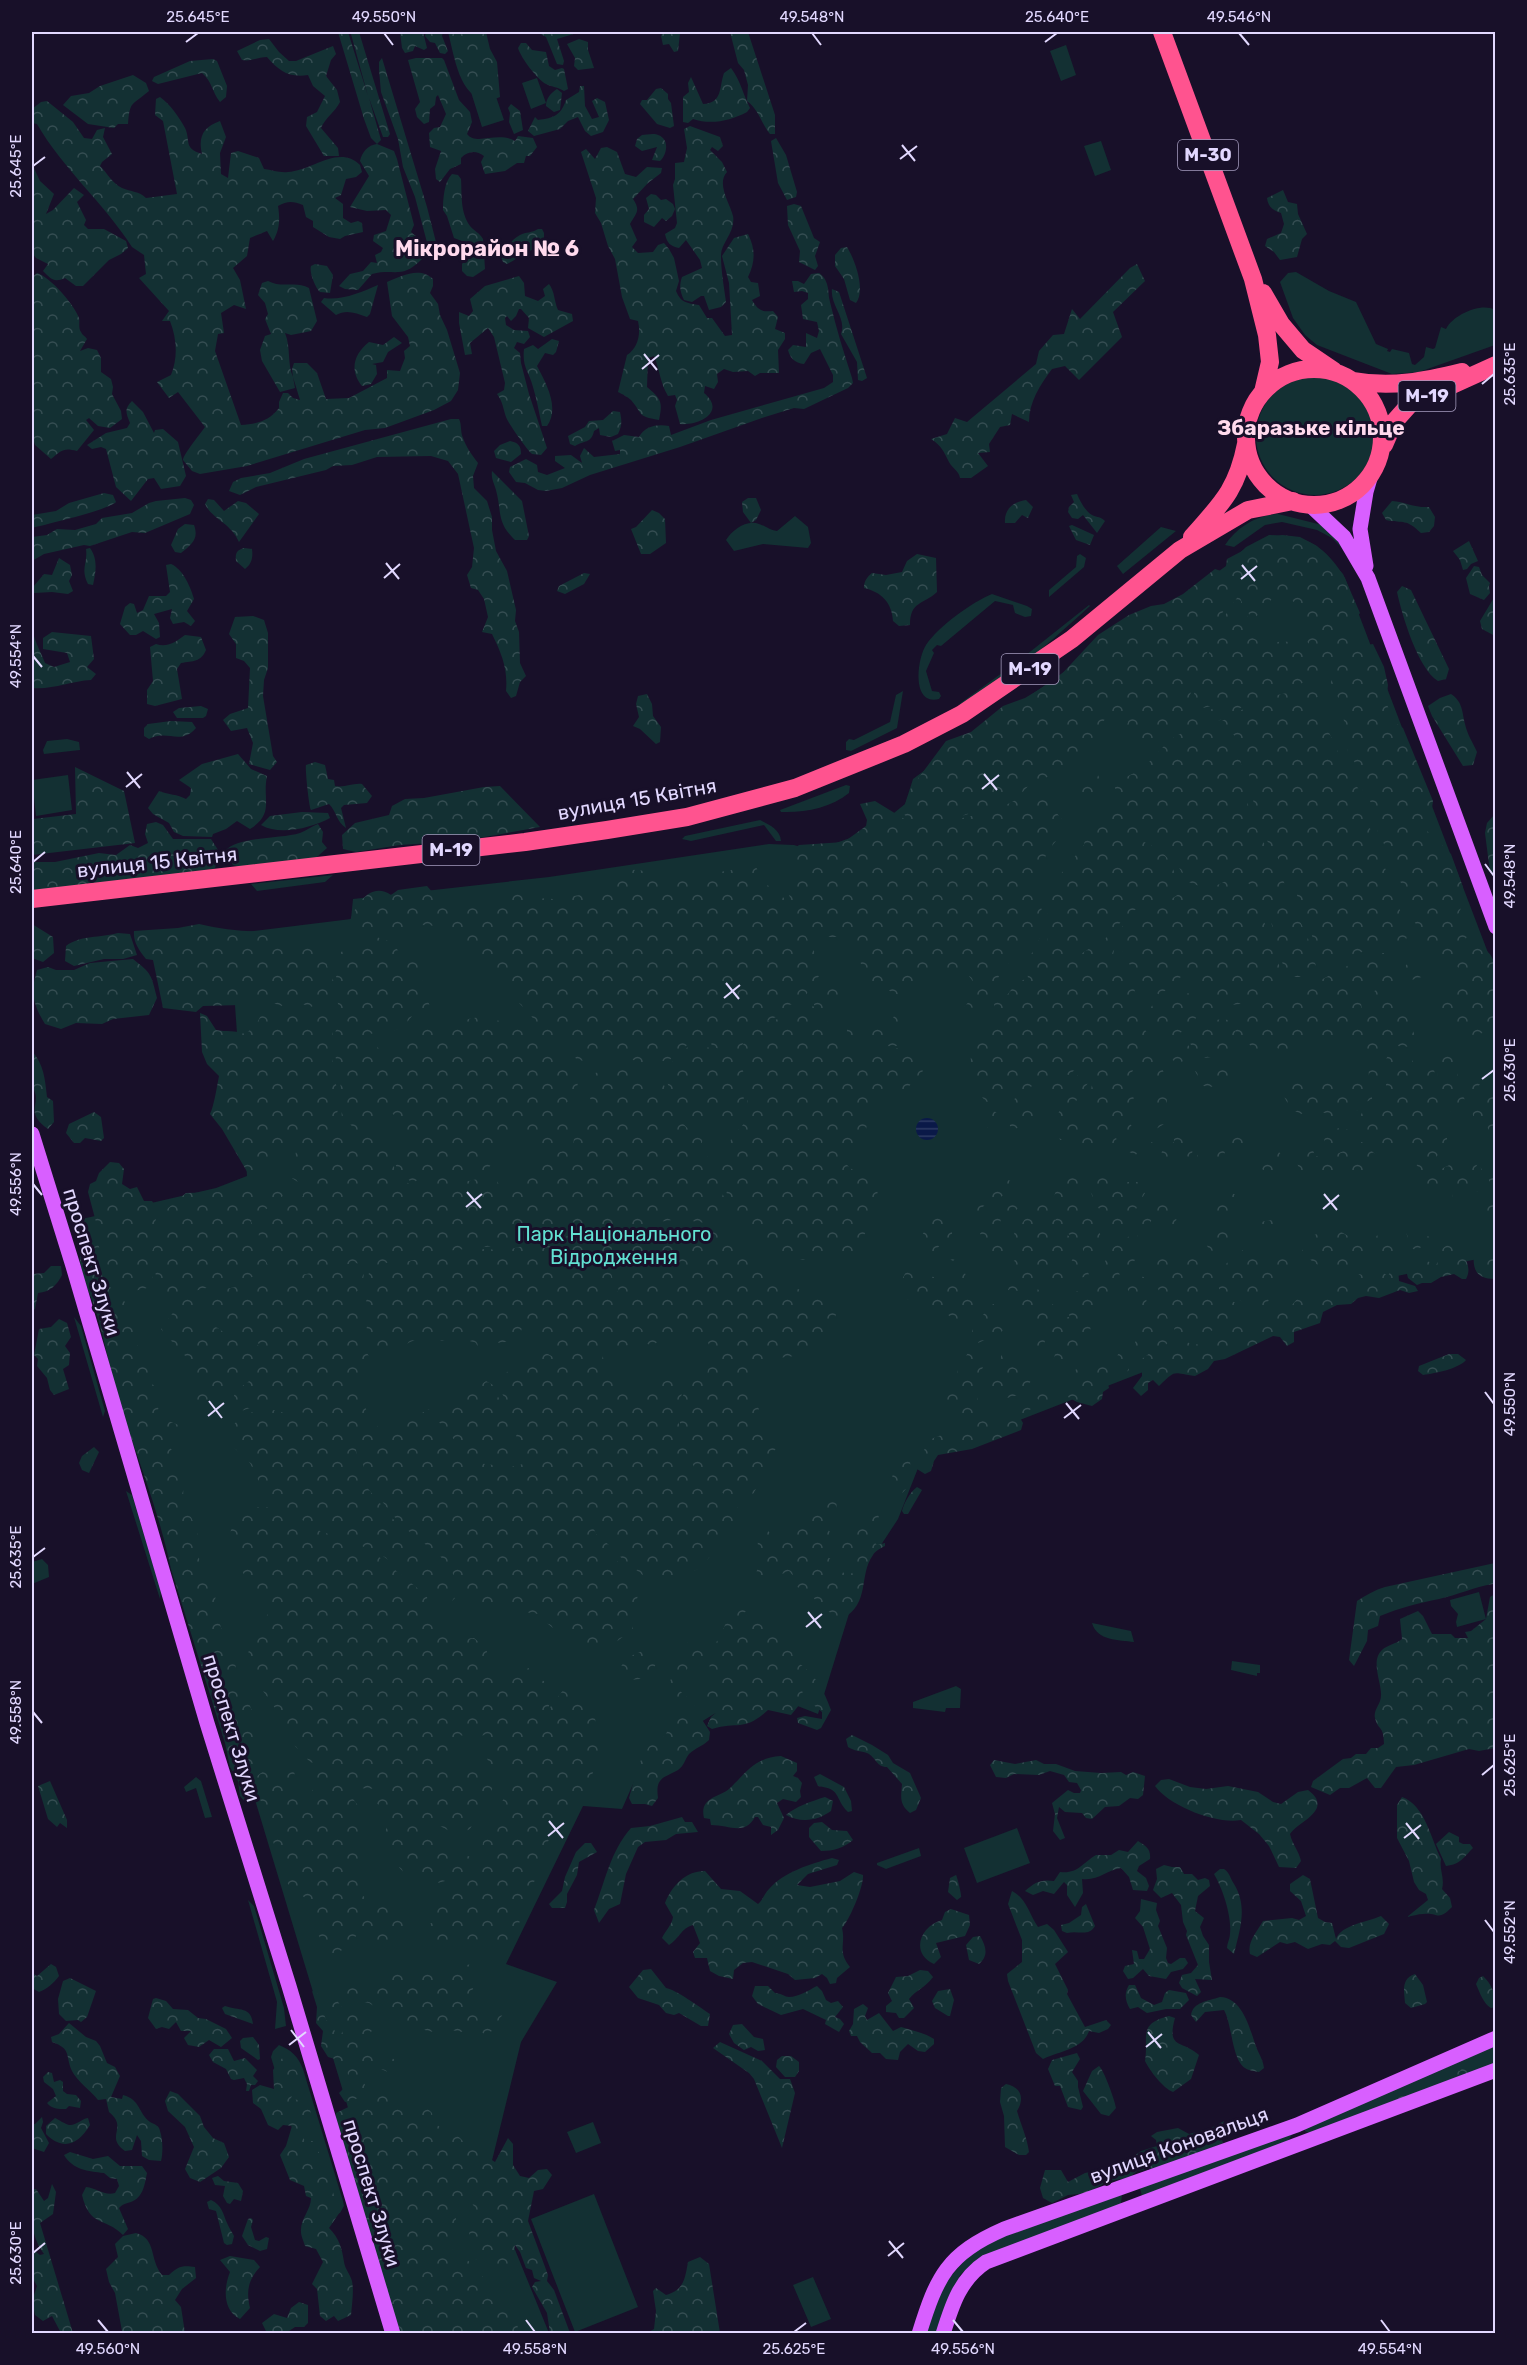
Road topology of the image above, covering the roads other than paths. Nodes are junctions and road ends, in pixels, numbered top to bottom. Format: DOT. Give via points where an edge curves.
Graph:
graph roads {
  1 [pos="1162,32"];
  2 [pos="1253,279"];
  3 [pos="1496,365"];
  4 [pos="1336,372"];
  5 [pos="1354,381"];
  6 [pos="1263,392"];
  7 [pos="1247,442"];
  8 [pos="1381,452"];
  9 [pos="1371,475"];
  10 [pos="1301,503"];
  11 [pos="1180,550"];
  12 [pos="1368,578"];
  13 [pos="32,899"];
  14 [pos="1496,927"];
  15 [pos="32,1134"];
  16 [pos="1496,2038"];
  17 [pos="1496,2070"];
  18 [pos="1297,2125"];
  19 [pos="1301,2142"];
  20 [pos="393,2334"];
  21 [pos="919,2334"];
  22 [pos="943,2334"];
  1 -- 2 [label="highway, М-30"];
  2 -- 4 [label="highway, М-30" via="1281,324 1303,350"];
  2 -- 6 [label="highway, М-30" via="1270,362"];
  3 -- 5 [label="highway, М-19" via="1408,384 1376,386"];
  3 -- 8 [label="highway, М-19" via="1410,404 1394,423"];
  4 -- 5 [label="highway, М-19"];
  4 -- 6 [label="highway, М-19" via="1296,371"];
  5 -- 8 [label="highway" via="1369,395 1378,413 1383,432"];
  6 -- 7 [label="highway, М-19" via="1250,416"];
  7 -- 10 [label="highway" via="1250,458 1261,478 1278,495"];
  7 -- 11 [label="highway, вулиця 15 Квітня / М-19" via="1232,488"];
  8 -- 9 [label="highway, М-19"];
  9 -- 10 [label="highway, М-19" via="1355,492 1334,502"];
  9 -- 12 [label="main road" via="1360,529"];
  10 -- 11 [label="highway, вулиця 15 Квітня / М-19" via="1248,510"];
  10 -- 12 [label="main road" via="1344,537"];
  11 -- 13 [label="highway, вулиця 15 Квітня / М-19" via="1072,639 962,714 904,744 795,788 687,817 596,832"];
  12 -- 14 [label="main road"];
  15 -- 20 [label="main road, проспект Злуки"];
  16 -- 18 [label="main road, вулиця Коновальця"];
  17 -- 19 [label="main road, вулиця Коновальця"];
  18 -- 19 [label="main road"];
  18 -- 21 [label="main road, вулиця Коновальця" via="976,2241 940,2279"];
  19 -- 22 [label="main road, вулиця Коновальця" via="986,2262 965,2279"];
}
